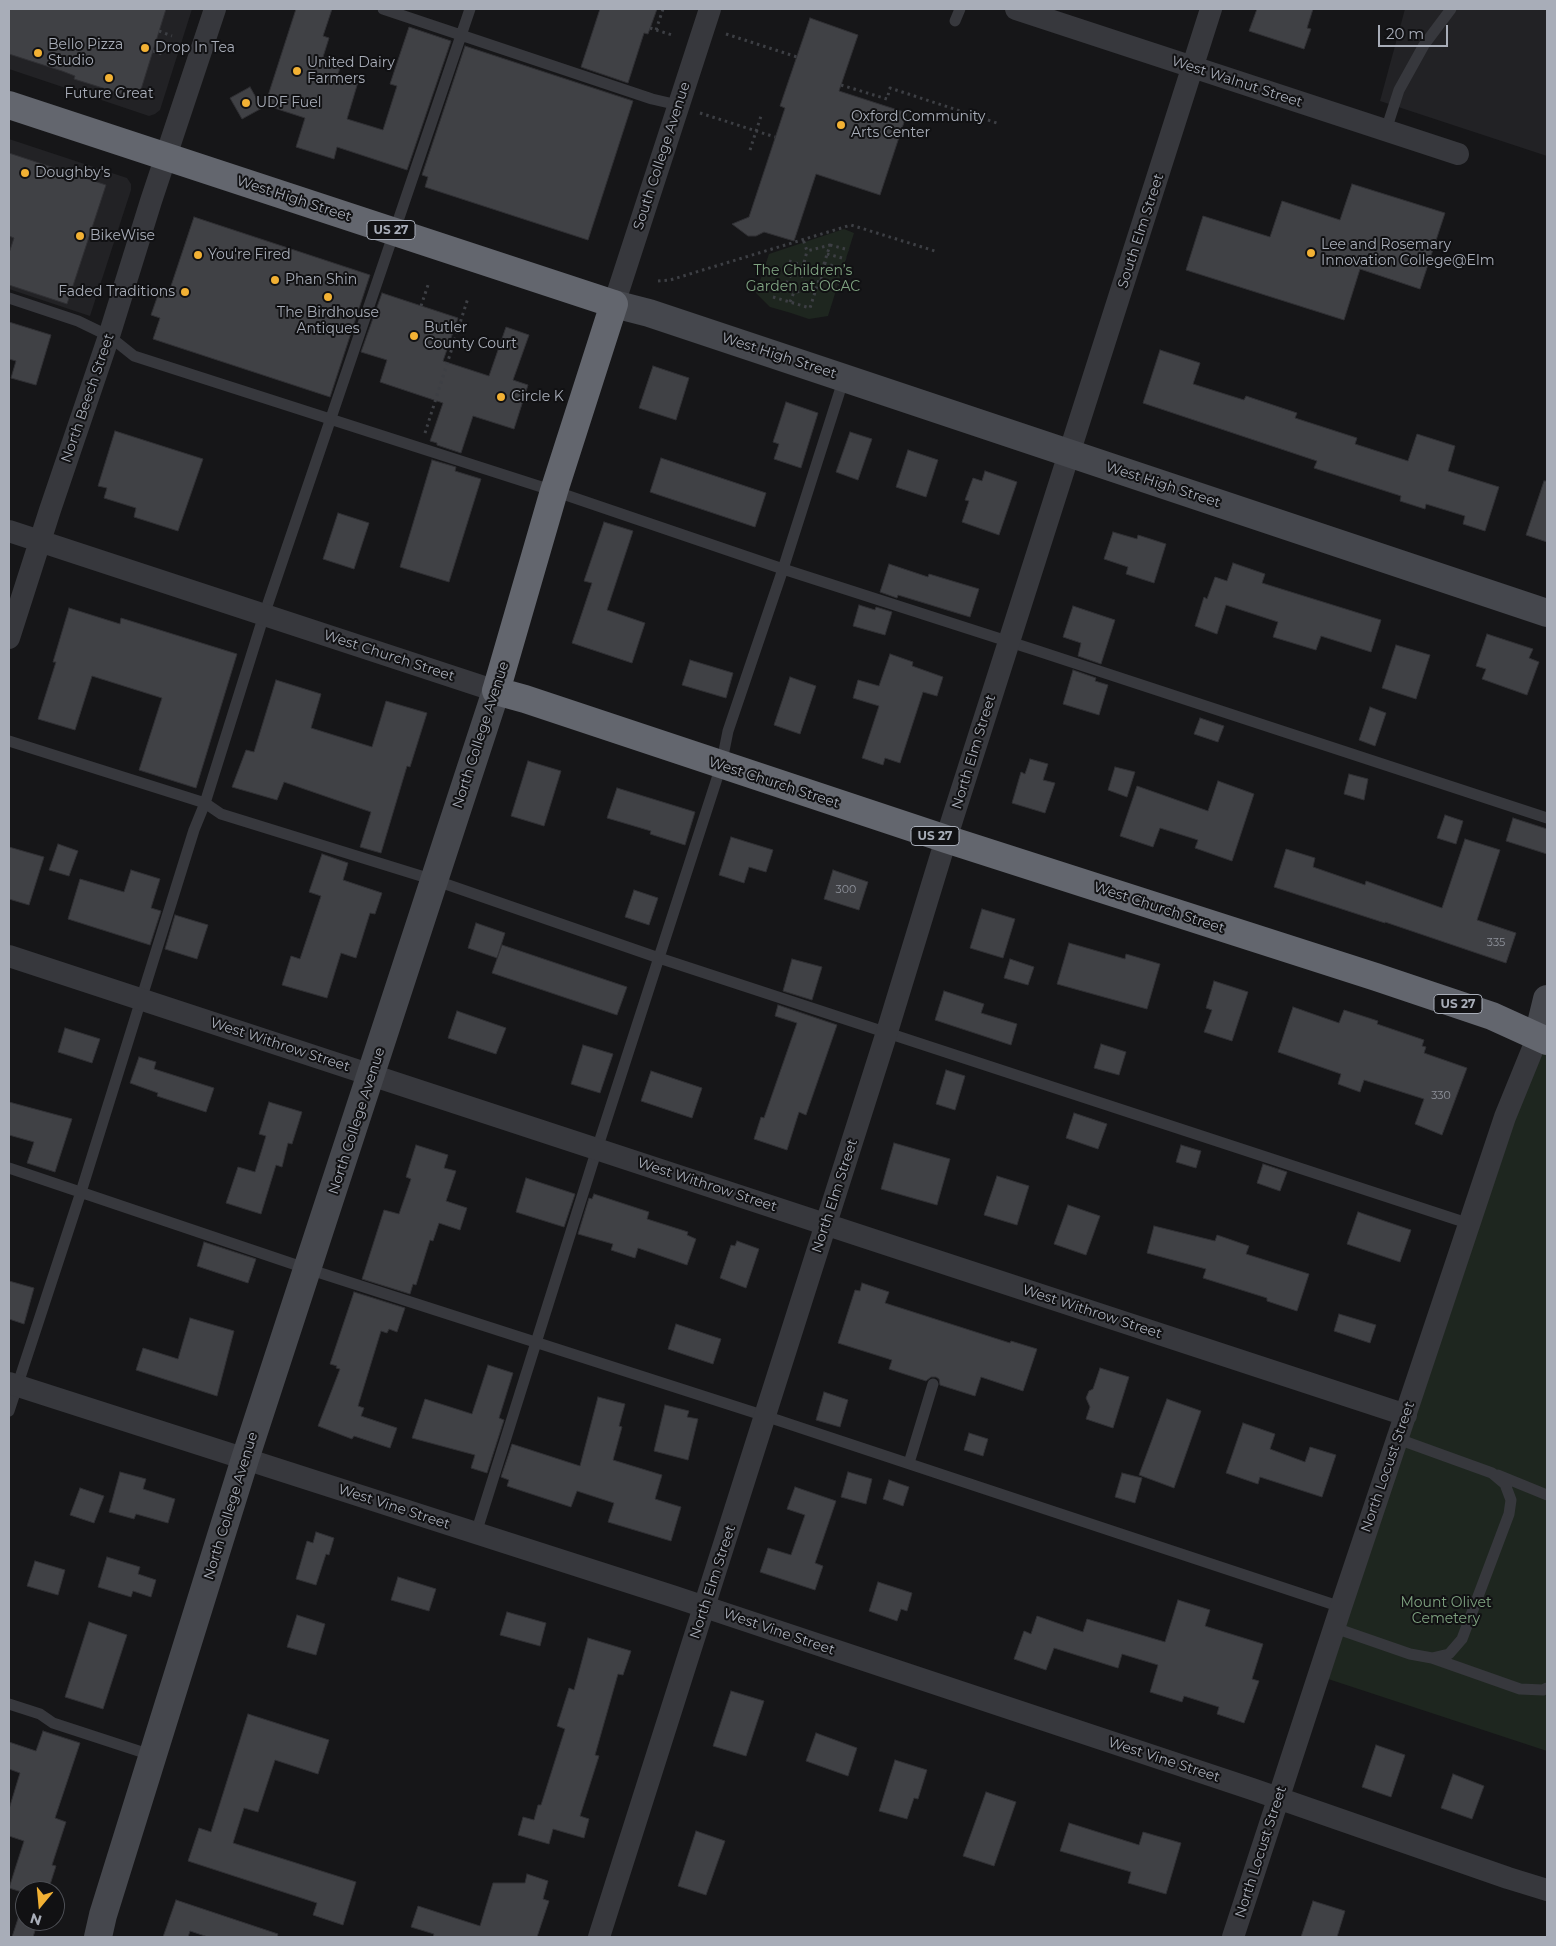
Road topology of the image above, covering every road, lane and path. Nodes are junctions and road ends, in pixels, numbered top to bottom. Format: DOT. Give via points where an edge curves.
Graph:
graph roads {
  1 [pos="215,9"];
  2 [pos="383,9"];
  3 [pos="470,9"];
  4 [pos="663,9"];
  5 [pos="960,9"];
  6 [pos="1016,9"];
  7 [pos="1212,9"];
  8 [pos="1451,9"];
  9 [pos="707,18"];
  10 [pos="955,21"];
  11 [pos="650,28"];
  12 [pos="656,30"];
  13 [pos="159,31"];
  14 [pos="462,34"];
  15 [pos="672,35"];
  16 [pos="172,36"];
  17 [pos="153,51"];
  18 [pos="165,55"];
  19 [pos="797,57"];
  20 [pos="1193,67"];
  21 [pos="841,85"];
  22 [pos="9,105"];
  23 [pos="678,105"];
  24 [pos="761,116"];
  25 [pos="1000,124"];
  26 [pos="1386,130"];
  27 [pos="756,131"];
  28 [pos="775,137"];
  29 [pos="750,150"];
  30 [pos="1458,154"];
  31 [pos="167,157"];
  32 [pos="394,231"];
  33 [pos="804,239"];
  34 [pos="830,245"];
  35 [pos="849,250"];
  36 [pos="807,251"];
  37 [pos="935,252"];
  38 [pos="827,254"];
  39 [pos="846,260"];
  40 [pos="789,261"];
  41 [pos="824,263"];
  42 [pos="803,265"];
  43 [pos="843,269"];
  44 [pos="822,271"];
  45 [pos="801,275"];
  46 [pos="820,278"];
  47 [pos="658,282"];
  48 [pos="838,284"];
  49 [pos="428,285"];
  50 [pos="804,287"];
  51 [pos="816,290"];
  52 [pos="794,292"];
  53 [pos="773,297"];
  54 [pos="9,298"];
  55 [pos="468,298"];
  56 [pos="790,302"];
  57 [pos="614,304"];
  58 [pos="421,306"];
  59 [pos="110,336"];
  60 [pos="844,378"];
  61 [pos="332,420"];
  62 [pos="420,449"];
  63 [pos="1070,454"];
  64 [pos="554,491"];
  65 [pos="9,531"];
  66 [pos="40,541"];
  67 [pos="783,570"];
  68 [pos="1547,613"];
  69 [pos="264,615"];
  70 [pos="9,638"];
  71 [pos="1009,642"];
  72 [pos="496,691"];
  73 [pos="9,741"];
  74 [pos="722,766"];
  75 [pos="205,804"];
  76 [pos="1547,818"];
  77 [pos="946,839"];
  78 [pos="434,880"];
  79 [pos="9,956"];
  80 [pos="659,958"];
  81 [pos="1547,999"];
  82 [pos="142,1000"];
  83 [pos="887,1032"];
  84 [pos="1543,1038"];
  85 [pos="372,1076"];
  86 [pos="597,1149"];
  87 [pos="9,1168"];
  88 [pos="81,1192"];
  89 [pos="825,1224"];
  90 [pos="1470,1224"];
  91 [pos="308,1269"];
  92 [pos="536,1342"];
  93 [pos="13,1384"];
  94 [pos="933,1384"];
  95 [pos="9,1411"];
  96 [pos="1406,1415"];
  97 [pos="765,1416"];
  98 [pos="1398,1439"];
  99 [pos="245,1459"];
  100 [pos="909,1463"];
  101 [pos="1492,1473"];
  102 [pos="1547,1495"];
  103 [pos="476,1533"];
  104 [pos="705,1607"];
  105 [pos="1338,1617"];
  106 [pos="1432,1658"];
  107 [pos="1547,1688"];
  108 [pos="9,1704"];
  109 [pos="154,1756"];
  110 [pos="1279,1798"];
  111 [pos="1547,1890"];
  112 [pos="98,1937"];
  113 [pos="599,1937"];
  114 [pos="1233,1937"];
  1 -- 31 [label="street, North Beech Street"];
  2 -- 14 [label="lane"];
  3 -- 14 [label="lane"];
  4 -- 12 [label="path"];
  5 -- 10 [label="lane"];
  6 -- 20 [label="street, West Walnut Street"];
  7 -- 20 [label="street, South Elm Street"];
  8 -- 26 [label="lane" via="1424,45 1399,90"];
  9 -- 19 [label="path"];
  9 -- 23 [label="street, South College Avenue"];
  11 -- 12 [label="path"];
  12 -- 15 [label="path"];
  13 -- 16 [label="path"];
  14 -- 23 [label="lane"];
  14 -- 32 [label="lane"];
  17 -- 18 [label="path"];
  20 -- 26 [label="street, West Walnut Street"];
  20 -- 63 [label="street, South Elm Street"];
  21 -- 25 [label="path" via="887,99 890,88"];
  22 -- 31 [label="highway, West High Street / US 27"];
  23 -- 27 [label="path"];
  23 -- 57 [label="street, South College Avenue"];
  24 -- 27 [label="path"];
  26 -- 30 [label="street, West Walnut Street"];
  27 -- 28 [label="path"];
  27 -- 29 [label="path"];
  31 -- 32 [label="highway, West High Street / US 27"];
  31 -- 59 [label="street, North Beech Street"];
  32 -- 57 [label="highway, West High Street / US 27"];
  32 -- 61 [label="lane"];
  33 -- 36 [label="path"];
  33 -- 37 [label="path" via="851,225"];
  33 -- 47 [label="path"];
  34 -- 35 [label="path"];
  34 -- 36 [label="path"];
  34 -- 38 [label="path"];
  36 -- 42 [label="path"];
  38 -- 39 [label="path"];
  38 -- 41 [label="path"];
  40 -- 42 [label="path"];
  41 -- 43 [label="path"];
  41 -- 44 [label="path"];
  42 -- 44 [label="path"];
  42 -- 45 [label="path"];
  44 -- 46 [label="path"];
  45 -- 50 [label="path" via="805,280"];
  45 -- 52 [label="path" via="795,274 788,280 789,288"];
  46 -- 48 [label="path"];
  46 -- 51 [label="path"];
  49 -- 58 [label="path"];
  50 -- 51 [label="path"];
  50 -- 52 [label="path" via="800,292"];
  51 -- 56 [label="path" via="810,308"];
  52 -- 56 [label="path"];
  53 -- 56 [label="path"];
  54 -- 59 [label="lane" via="78,321"];
  55 -- 62 [label="path"];
  57 -- 60 [label="street, West High Street"];
  57 -- 64 [label="highway, North College Avenue"];
  59 -- 61 [label="lane" via="134,356"];
  59 -- 66 [label="street, North Beech Street"];
  60 -- 63 [label="street, West High Street"];
  60 -- 67 [label="lane"];
  61 -- 62 [label="lane"];
  61 -- 69 [label="lane"];
  62 -- 64 [label="lane"];
  63 -- 68 [label="street, West High Street"];
  63 -- 71 [label="street, North Elm Street"];
  64 -- 67 [label="lane"];
  64 -- 72 [label="highway, North College Avenue"];
  65 -- 66 [label="street, West Church Street"];
  66 -- 69 [label="street, West Church Street"];
  66 -- 70 [label="street, North Beech Street"];
  67 -- 71 [label="lane"];
  67 -- 74 [label="lane" via="728,731"];
  69 -- 72 [label="street, West Church Street"];
  69 -- 75 [label="lane"];
  71 -- 76 [label="lane"];
  71 -- 77 [label="street, North Elm Street"];
  72 -- 74 [label="highway, West Church Street / US 27"];
  72 -- 78 [label="street, North College Avenue"];
  73 -- 75 [label="lane"];
  74 -- 77 [label="highway, West Church Street / US 27"];
  74 -- 80 [label="lane"];
  75 -- 78 [label="lane" via="221,814"];
  75 -- 82 [label="lane" via="194,830"];
  77 -- 83 [label="street, North Elm Street"];
  77 -- 84 [label="highway, West Church Street / US 27" via="1402,986 1492,1016"];
  78 -- 80 [label="lane"];
  78 -- 85 [label="street, North College Avenue"];
  79 -- 82 [label="street, West Withrow Street"];
  80 -- 83 [label="lane"];
  80 -- 86 [label="lane"];
  81 -- 84 [label="street, North Locust Street"];
  82 -- 85 [label="street, West Withrow Street"];
  82 -- 88 [label="lane"];
  83 -- 89 [label="street, North Elm Street"];
  83 -- 90 [label="lane"];
  84 -- 90 [label="street, North Locust Street" via="1506,1117"];
  85 -- 86 [label="street, West Withrow Street"];
  85 -- 91 [label="street, North College Avenue"];
  86 -- 89 [label="street, West Withrow Street"];
  86 -- 92 [label="lane"];
  87 -- 88 [label="lane"];
  88 -- 91 [label="lane"];
  88 -- 93 [label="lane"];
  89 -- 96 [label="street, West Withrow Street"];
  89 -- 97 [label="street, North Elm Street"];
  90 -- 96 [label="street, North Locust Street"];
  91 -- 92 [label="lane"];
  91 -- 99 [label="street, North College Avenue"];
  92 -- 97 [label="lane"];
  92 -- 103 [label="lane"];
  93 -- 95 [label="lane"];
  93 -- 99 [label="street, West Vine Street"];
  94 -- 100 [label="lane"];
  96 -- 98 [label="street, North Locust Street"];
  97 -- 100 [label="lane"];
  97 -- 104 [label="street, North Elm Street"];
  98 -- 101 [label="lane"];
  98 -- 105 [label="street, North Locust Street"];
  99 -- 103 [label="street, West Vine Street"];
  99 -- 109 [label="street, North College Avenue"];
  100 -- 105 [label="lane"];
  101 -- 102 [label="lane"];
  101 -- 106 [label="lane" via="1506,1484 1511,1500 1510,1514 1462,1639 1449,1654"];
  103 -- 104 [label="street, West Vine Street"];
  104 -- 110 [label="street, West Vine Street"];
  104 -- 113 [label="street, North Elm Street"];
  105 -- 106 [label="lane" via="1410,1654"];
  105 -- 110 [label="street, North Locust Street"];
  106 -- 107 [label="lane" via="1520,1689"];
  108 -- 109 [label="lane" via="40,1714 53,1723"];
  109 -- 112 [label="street, North College Avenue"];
  110 -- 111 [label="street, West Vine Street"];
  110 -- 114 [label="street, North Locust Street"];
}
